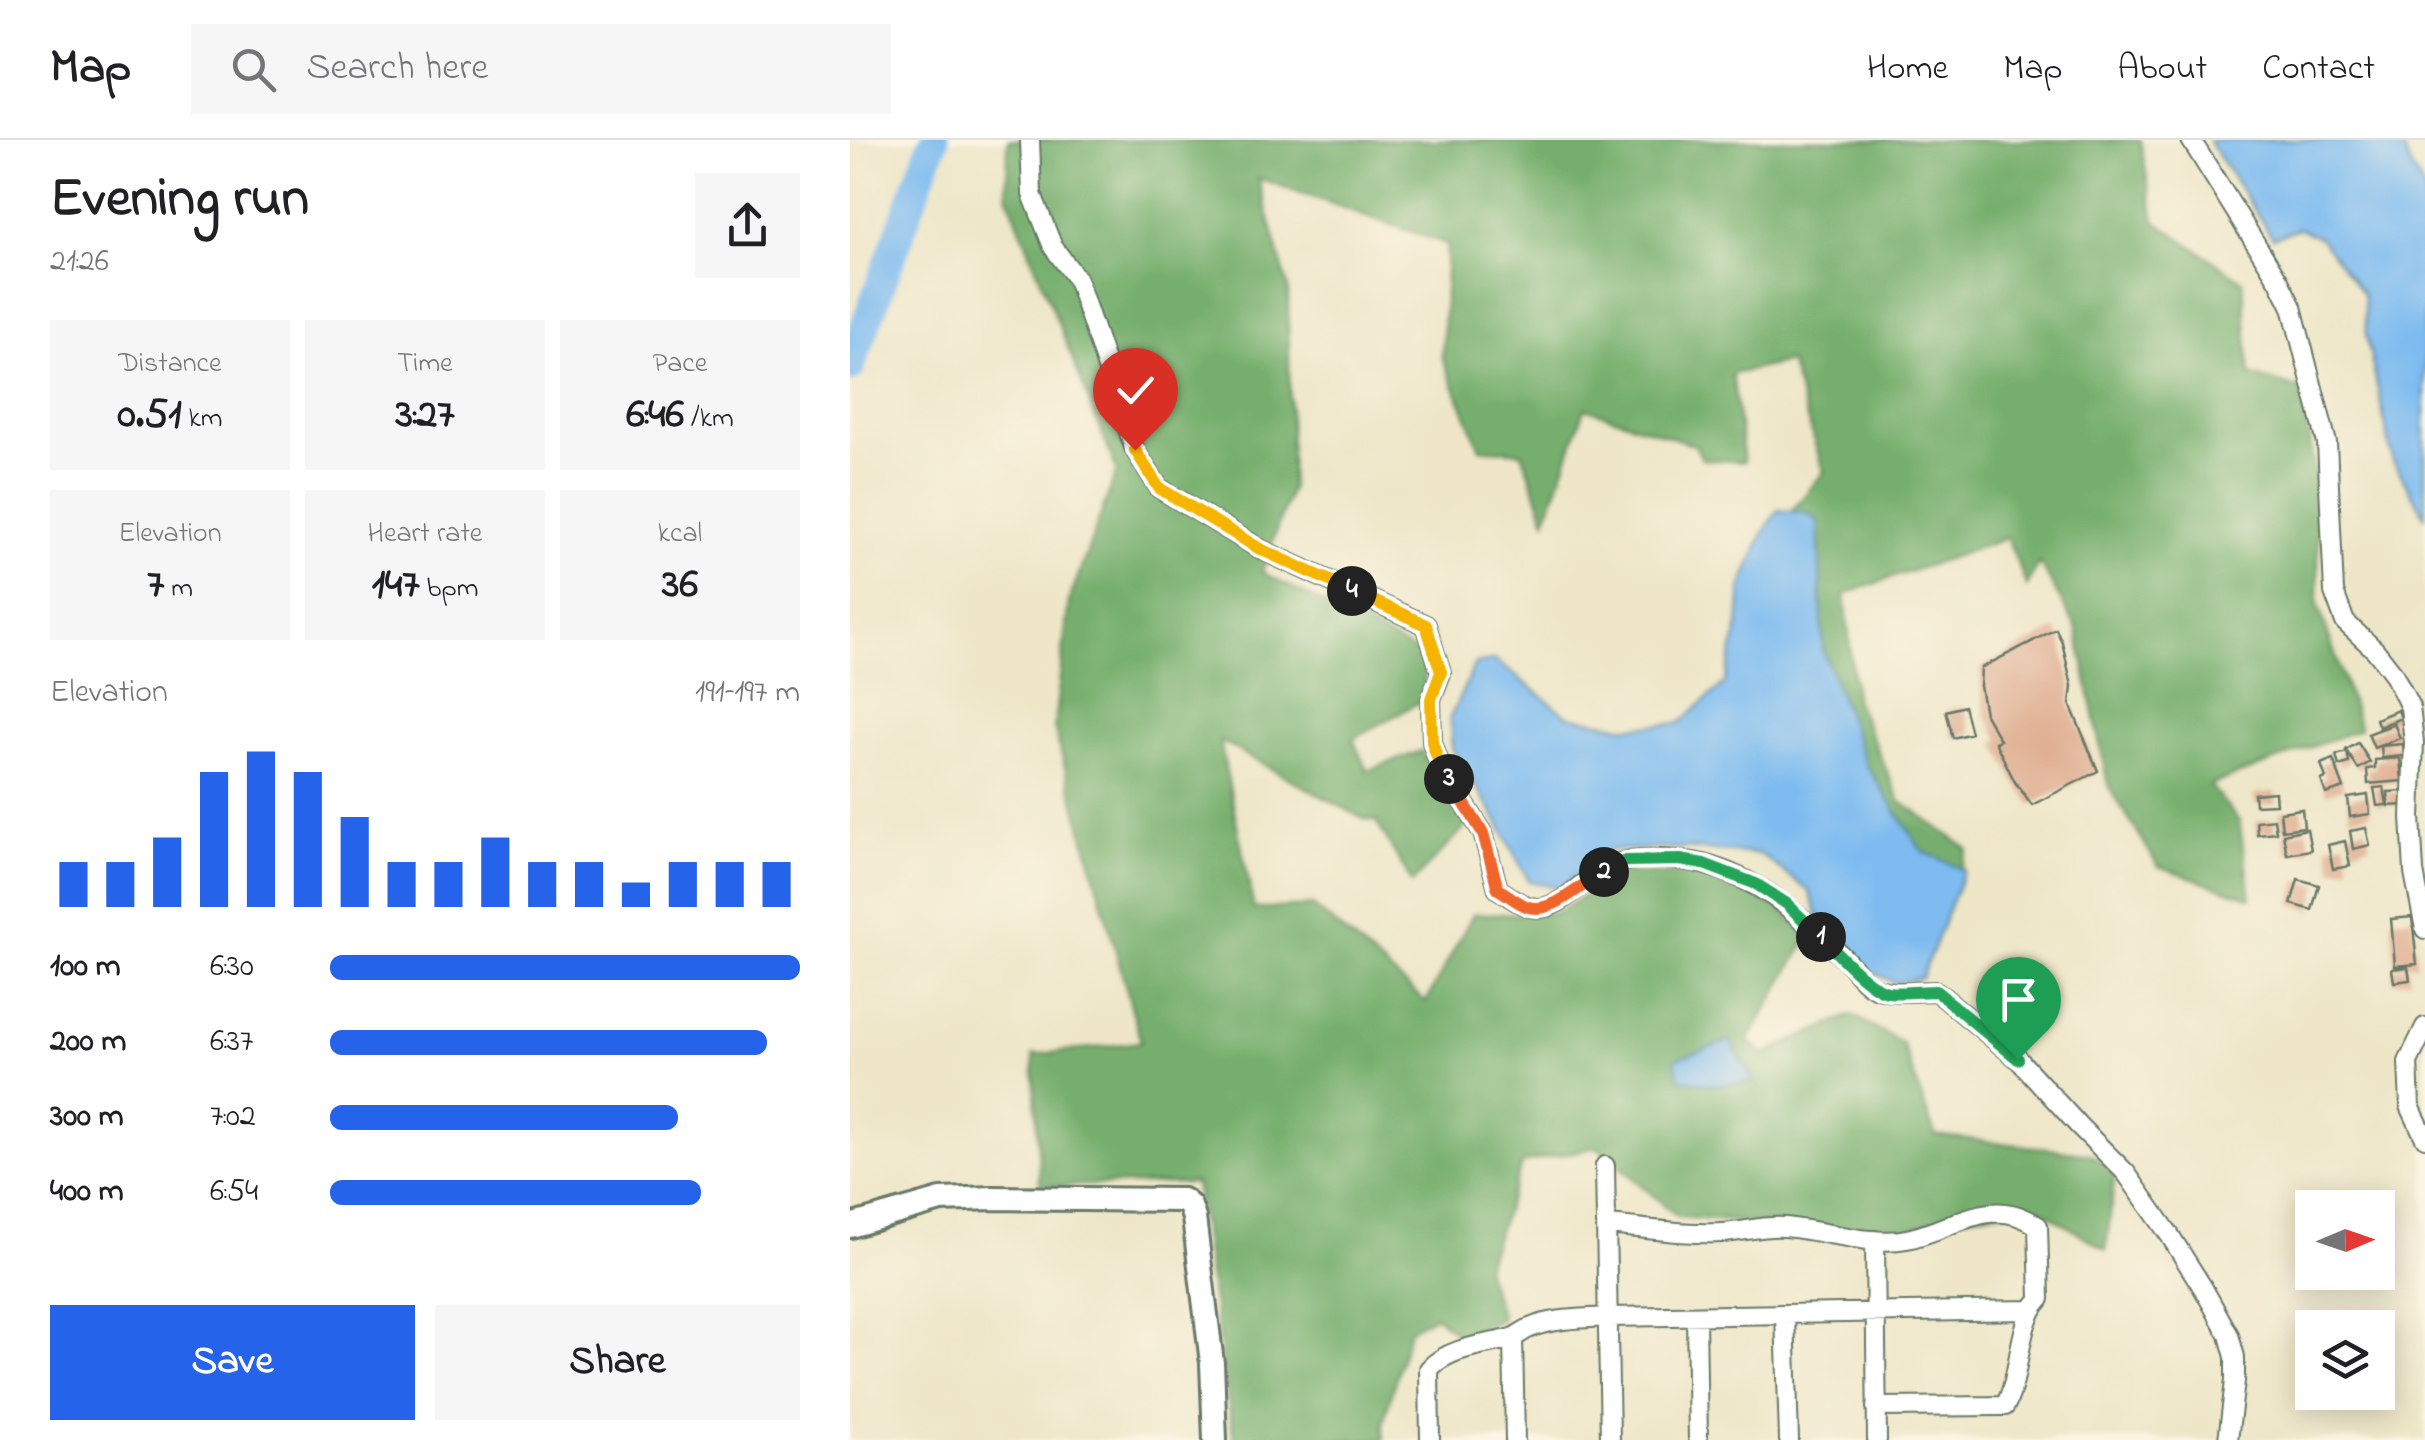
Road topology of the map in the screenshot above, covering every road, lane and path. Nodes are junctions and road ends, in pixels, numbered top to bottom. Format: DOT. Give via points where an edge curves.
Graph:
graph roads {
  1 [pos="1030,140"];
  2 [pos="2190,140"];
  3 [pos="2425,929"];
  4 [pos="2425,1027"];
  5 [pos="2425,1138"];
  6 [pos="1605,1166"];
  7 [pos="850,1226"];
  8 [pos="1606,1226"];
  9 [pos="1875,1240"];
  10 [pos="2030,1310"];
  11 [pos="1875,1313"];
  12 [pos="1786,1314"];
  13 [pos="1696,1316"];
  14 [pos="1608,1317"];
  15 [pos="1513,1338"];
  16 [pos="1876,1407"];
  17 [pos="1215,1440"];
  18 [pos="1430,1440"];
  19 [pos="1515,1440"];
  20 [pos="1610,1440"];
  21 [pos="1698,1440"];
  22 [pos="1789,1440"];
  23 [pos="1877,1440"];
  24 [pos="2228,1440"];
  1 -- 24 [label="street" via="1032,194 1053,247 1078,278 1135,450 1159,488 1260,549 1426,625 1441,672 1431,699 1432,742 1483,833 1498,889 1542,908 1625,861 1704,864 1787,904 1869,986 1936,991 2018,1059 2126,1173 2170,1234 2236,1357"];
  2 -- 3 [label="street" via="2292,307 2327,444 2334,592 2345,622 2376,650 2410,707 2413,854"];
  4 -- 5 [label="street" via="2408,1062 2410,1106"];
  6 -- 8 [label="street"];
  7 -- 17 [label="street" via="941,1200 1183,1200 1194,1218"];
  8 -- 9 [label="street" via="1720,1233 1780,1226"];
  8 -- 14 [label="street"];
  9 -- 10 [label="street" via="1903,1240 1998,1212 2026,1218 2038,1226 2040,1299"];
  9 -- 11 [label="street"];
  10 -- 11 [label="street"];
  10 -- 16 [label="street" via="2005,1406"];
  11 -- 12 [label="street"];
  11 -- 16 [label="street"];
  12 -- 13 [label="street"];
  12 -- 22 [label="street"];
  13 -- 14 [label="street"];
  13 -- 21 [label="street"];
  14 -- 15 [label="street" via="1530,1328"];
  14 -- 20 [label="street"];
  15 -- 18 [label="street" via="1438,1360 1429,1369"];
  15 -- 19 [label="street"];
  16 -- 23 [label="street"];
}
